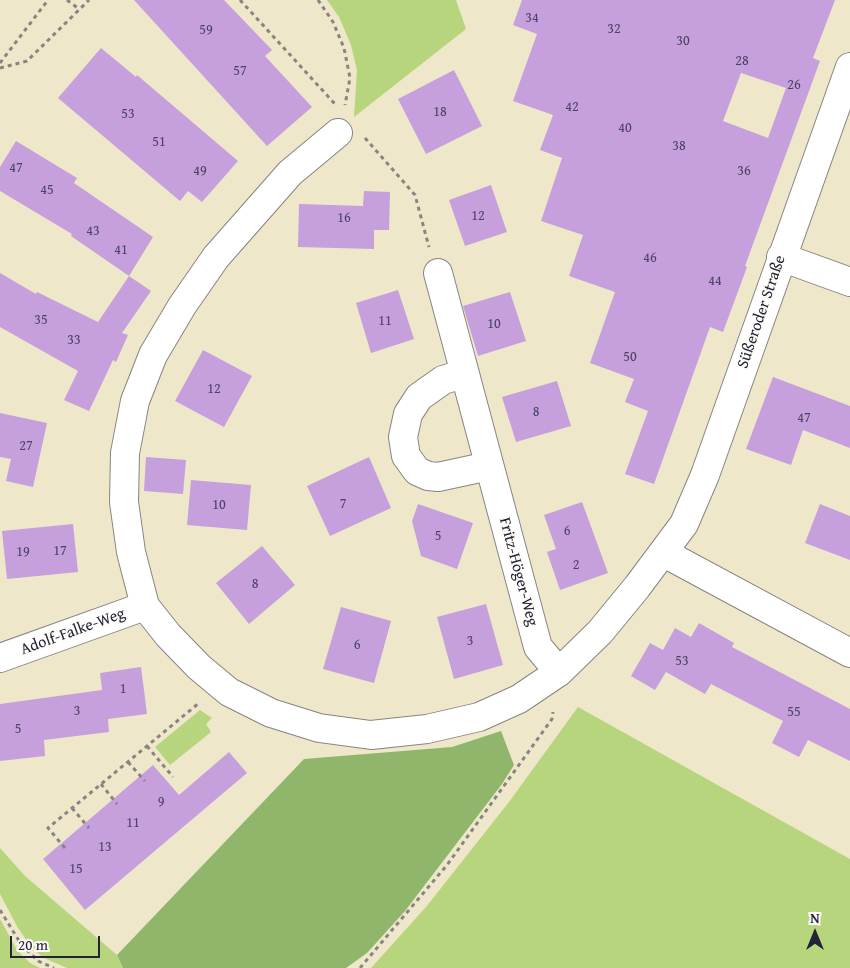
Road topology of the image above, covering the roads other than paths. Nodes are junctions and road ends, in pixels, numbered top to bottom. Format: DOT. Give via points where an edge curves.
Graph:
graph roads {
  1 [pos="850,68"];
  2 [pos="348,127"];
  3 [pos="781,257"];
  4 [pos="438,274"];
  5 [pos="850,282"];
  6 [pos="463,374"];
  7 [pos="489,466"];
  8 [pos="664,553"];
  9 [pos="146,606"];
  10 [pos="850,653"];
  11 [pos="0,658"];
  12 [pos="559,672"];
  1 -- 3 [label="street, Süßeroder Straße"];
  2 -- 9 [label="street" via="290,173 216,257 153,355 135,401 124,453 126,519 131,552"];
  3 -- 5 [label="street"];
  3 -- 8 [label="street, Süßeroder Straße" via="705,474 684,524"];
  4 -- 6 [label="street, Fritz-Höger-Weg"];
  6 -- 7 [label="street, Fritz-Höger-Weg"];
  6 -- 7 [label="street" via="443,380 419,397 408,414 403,437 406,456 417,472 428,476"];
  7 -- 12 [label="street, Fritz-Höger-Weg" via="538,647"];
  8 -- 10 [label="street"];
  8 -- 12 [label="street, Süßeroder Straße" via="600,632"];
  9 -- 11 [label="street, Adolf-Falke-Weg"];
  9 -- 12 [label="street, Süßeroder Straße" via="199,668 229,692 271,713 320,728 371,735 428,730 479,717 519,699"];
}
